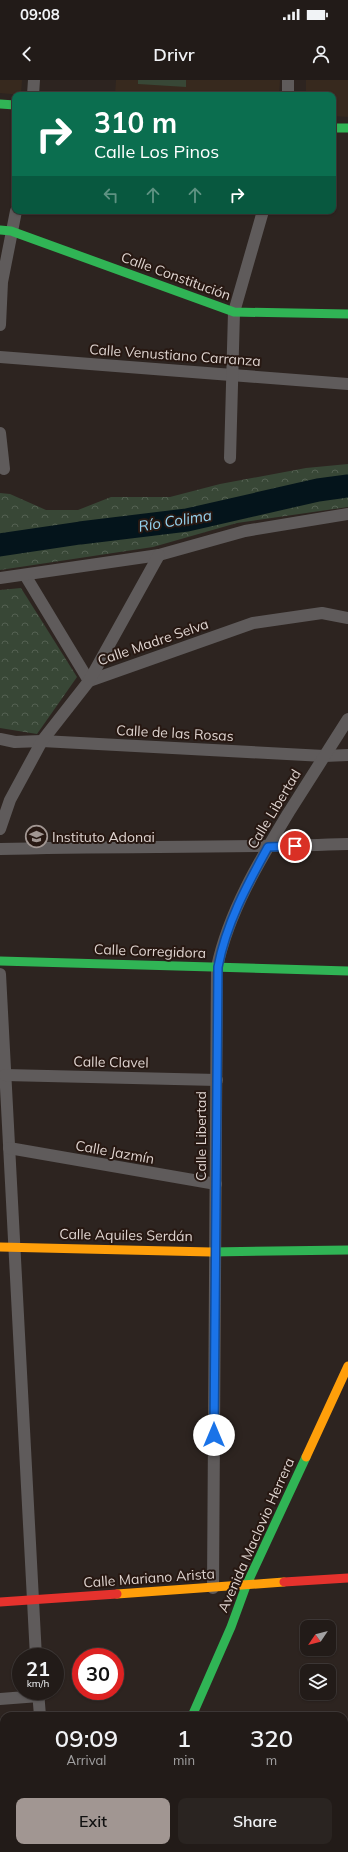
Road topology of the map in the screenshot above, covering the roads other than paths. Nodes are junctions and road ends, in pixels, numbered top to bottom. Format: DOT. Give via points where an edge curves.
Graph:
graph roads {
  1 [pos="34,80"];
  2 [pos="288,80"];
  3 [pos="33,92"];
  4 [pos="288,92"];
  5 [pos="0,104"];
  6 [pos="12,105"];
  7 [pos="336,128"];
  8 [pos="348,128"];
  9 [pos="14,214"];
  10 [pos="262,214"];
  11 [pos="6,231"];
  12 [pos="234,312"];
  13 [pos="348,314"];
  14 [pos="0,325"];
  15 [pos="0,357"];
  16 [pos="232,375"];
  17 [pos="348,384"];
  18 [pos="0,433"];
  19 [pos="230,458"];
  20 [pos="4,469"];
  21 [pos="348,514"];
  22 [pos="158,555"];
  23 [pos="25,575"];
  24 [pos="0,578"];
  25 [pos="348,618"];
  26 [pos="89,681"];
  27 [pos="348,719"];
  28 [pos="0,739"];
  29 [pos="42,741"];
  30 [pos="324,756"];
  31 [pos="348,756"];
  32 [pos="0,829"];
  33 [pos="348,844"];
  34 [pos="268,847"];
  35 [pos="0,849"];
  36 [pos="0,961"];
  37 [pos="218,967"];
  38 [pos="348,971"];
  39 [pos="0,974"];
  40 [pos="5,1075"];
  41 [pos="217,1080"];
  42 [pos="9,1148"];
  43 [pos="216,1184"];
  44 [pos="0,1247"];
  45 [pos="15,1247"];
  46 [pos="348,1250"];
  47 [pos="216,1252"];
  48 [pos="348,1366"];
  49 [pos="348,1578"];
  50 [pos="246,1586"];
  51 [pos="213,1588"];
  52 [pos="33,1600"];
  53 [pos="0,1602"];
  54 [pos="36,1648"];
  55 [pos="12,1697"];
  56 [pos="0,1699"];
  57 [pos="39,1700"];
  58 [pos="40,1712"];
  59 [pos="194,1712"];
  1 -- 3 [label="street"];
  2 -- 4 [label="street"];
  5 -- 6 [label="street"];
  7 -- 8 [label="street"];
  9 -- 11 [label="street"];
  10 -- 12 [label="street"];
  11 -- 12 [label="street, Calle Constitución"];
  11 -- 14 [label="street"];
  12 -- 13 [label="street, Calle Constitución"];
  12 -- 16 [label="street"];
  15 -- 16 [label="street, Calle Venustiano Carranza"];
  16 -- 17 [label="street, Calle Venustiano Carranza"];
  16 -- 19 [label="street"];
  18 -- 20 [label="street"];
  21 -- 22 [label="street" via="245,531"];
  22 -- 23 [label="street"];
  22 -- 26 [label="street"];
  23 -- 24 [label="street"];
  23 -- 26 [label="street, Calle Madre Selva"];
  25 -- 26 [label="street, Calle Madre Selva" via="322,613 253,623"];
  26 -- 29 [label="street"];
  27 -- 30 [label="street, Calle Libertad"];
  28 -- 29 [label="street, Calle de las Rosas" via="15,742"];
  29 -- 30 [label="street, Calle de las Rosas"];
  29 -- 32 [label="street" via="10,800"];
  30 -- 31 [label="street, Calle de las Rosas"];
  30 -- 34 [label="street, Calle Libertad"];
  33 -- 34 [label="street"];
  34 -- 35 [label="street" via="97,846"];
  34 -- 37 [label="street, Calle Libertad" via="242,896 222,947"];
  36 -- 37 [label="street, Calle Corregidora"];
  37 -- 38 [label="street, Calle Corregidora"];
  37 -- 41 [label="street, Calle Libertad"];
  39 -- 40 [label="street"];
  40 -- 41 [label="street, Calle Clavel"];
  40 -- 42 [label="street"];
  41 -- 43 [label="street, Calle Libertad"];
  42 -- 43 [label="street, Calle Jazmín"];
  42 -- 45 [label="street"];
  43 -- 47 [label="street, Calle Libertad"];
  44 -- 45 [label="street, Calle Aquiles Serdán"];
  45 -- 47 [label="street, Calle Aquiles Serdán"];
  45 -- 52 [label="street"];
  46 -- 47 [label="street, Calle Aquiles Serdán"];
  47 -- 51 [label="street, Calle Libertad"];
  48 -- 50 [label="street, Avenida Maclovio Herrera"];
  49 -- 50 [label="street, Calle Mariano Arista"];
  50 -- 51 [label="street, Calle Mariano Arista"];
  50 -- 59 [label="street, Avenida Maclovio Herrera"];
  51 -- 52 [label="street, Calle Mariano Arista"];
  52 -- 53 [label="street, Calle Mariano Arista"];
  52 -- 54 [label="street"];
  55 -- 56 [label="street"];
  57 -- 58 [label="street"];
}
